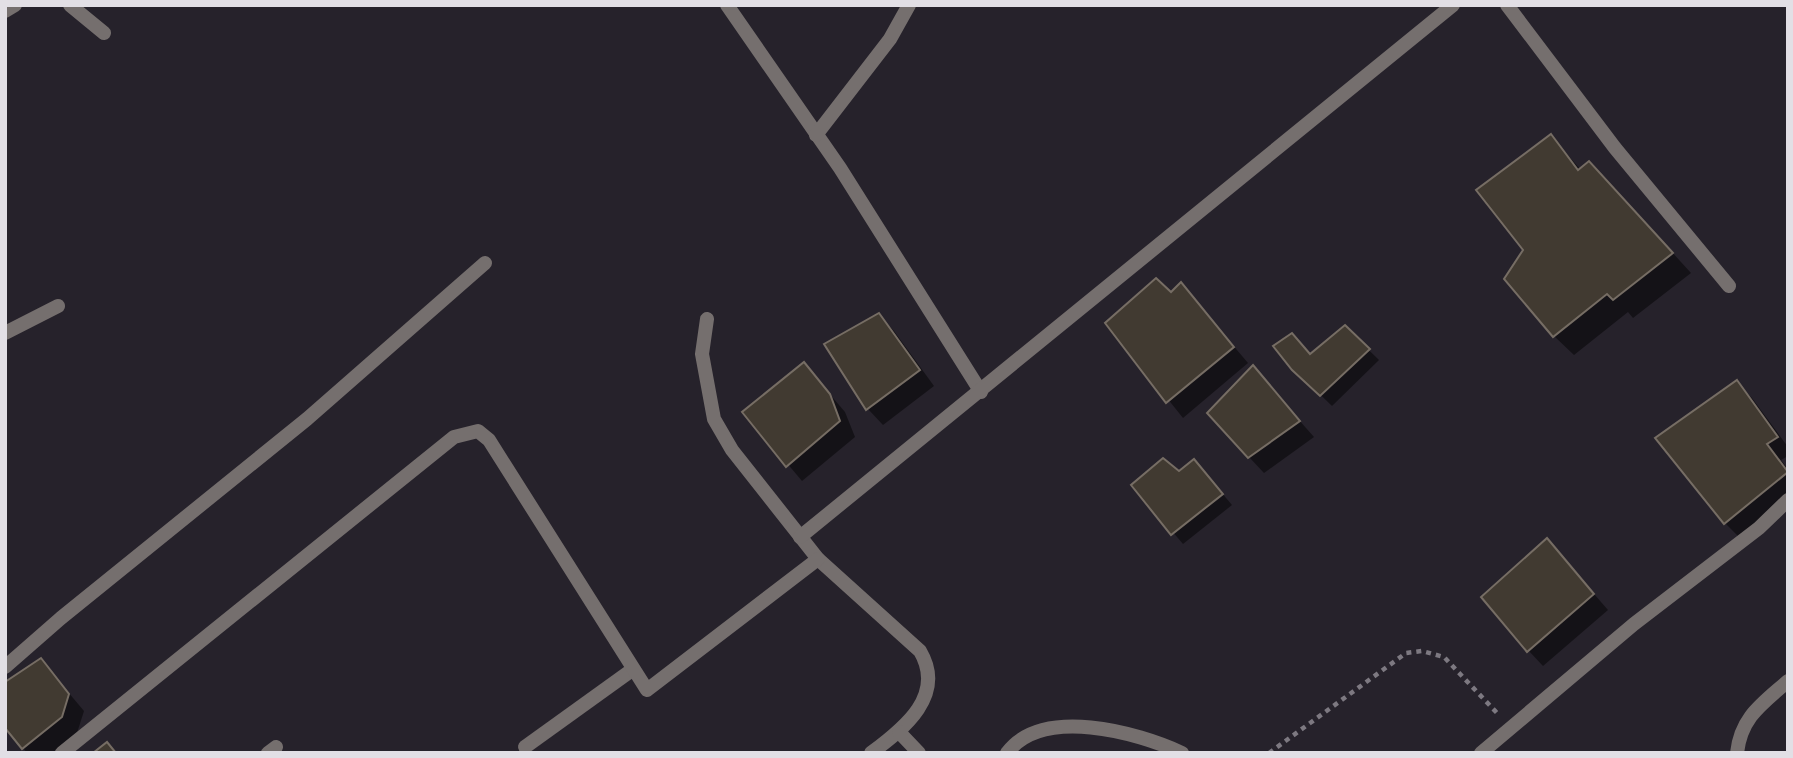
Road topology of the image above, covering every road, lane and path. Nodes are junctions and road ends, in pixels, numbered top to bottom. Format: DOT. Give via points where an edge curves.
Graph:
graph roads {
  1 [pos="15,5"];
  2 [pos="69,5"];
  3 [pos="727,5"];
  4 [pos="909,5"];
  5 [pos="1453,5"];
  6 [pos="1507,5"];
  7 [pos="5,11"];
  8 [pos="104,33"];
  9 [pos="816,135"];
  10 [pos="485,263"];
  11 [pos="1729,286"];
  12 [pos="58,306"];
  13 [pos="707,319"];
  14 [pos="5,334"];
  15 [pos="981,392"];
  16 [pos="1788,500"];
  17 [pos="800,537"];
  18 [pos="818,559"];
  19 [pos="5,667"];
  20 [pos="632,670"];
  21 [pos="1788,681"];
  22 [pos="1511,727"];
  23 [pos="899,732"];
  24 [pos="525,747"];
  25 [pos="62,753"];
  26 [pos="871,753"];
  27 [pos="919,753"];
  28 [pos="1007,753"];
  29 [pos="1181,753"];
  30 [pos="1269,753"];
  31 [pos="1481,753"];
  32 [pos="1737,753"];
  1 -- 7 [label="street"];
  2 -- 8 [label="street"];
  3 -- 9 [label="street"];
  4 -- 9 [label="street" via="890,39"];
  5 -- 15 [label="street"];
  6 -- 11 [label="street" via="1615,148"];
  9 -- 15 [label="street"];
  10 -- 19 [label="street" via="307,419"];
  12 -- 14 [label="street"];
  13 -- 17 [label="street" via="702,354 715,419 732,450"];
  15 -- 17 [label="street"];
  16 -- 22 [label="street"];
  17 -- 18 [label="street"];
  18 -- 20 [label="street" via="647,690"];
  18 -- 23 [label="street" via="920,651 930,667 929,691"];
  20 -- 24 [label="street"];
  20 -- 25 [label="street" via="489,440 478,431 465,432"];
  21 -- 32 [label="street" via="1751,715 1739,732"];
  22 -- 30 [label="path" via="1444,657 1422,651 1406,653"];
  22 -- 31 [label="street"];
  23 -- 26 [label="street"];
  23 -- 27 [label="street"];
  28 -- 29 [label="street" via="1025,734 1066,728 1124,732"];
}
